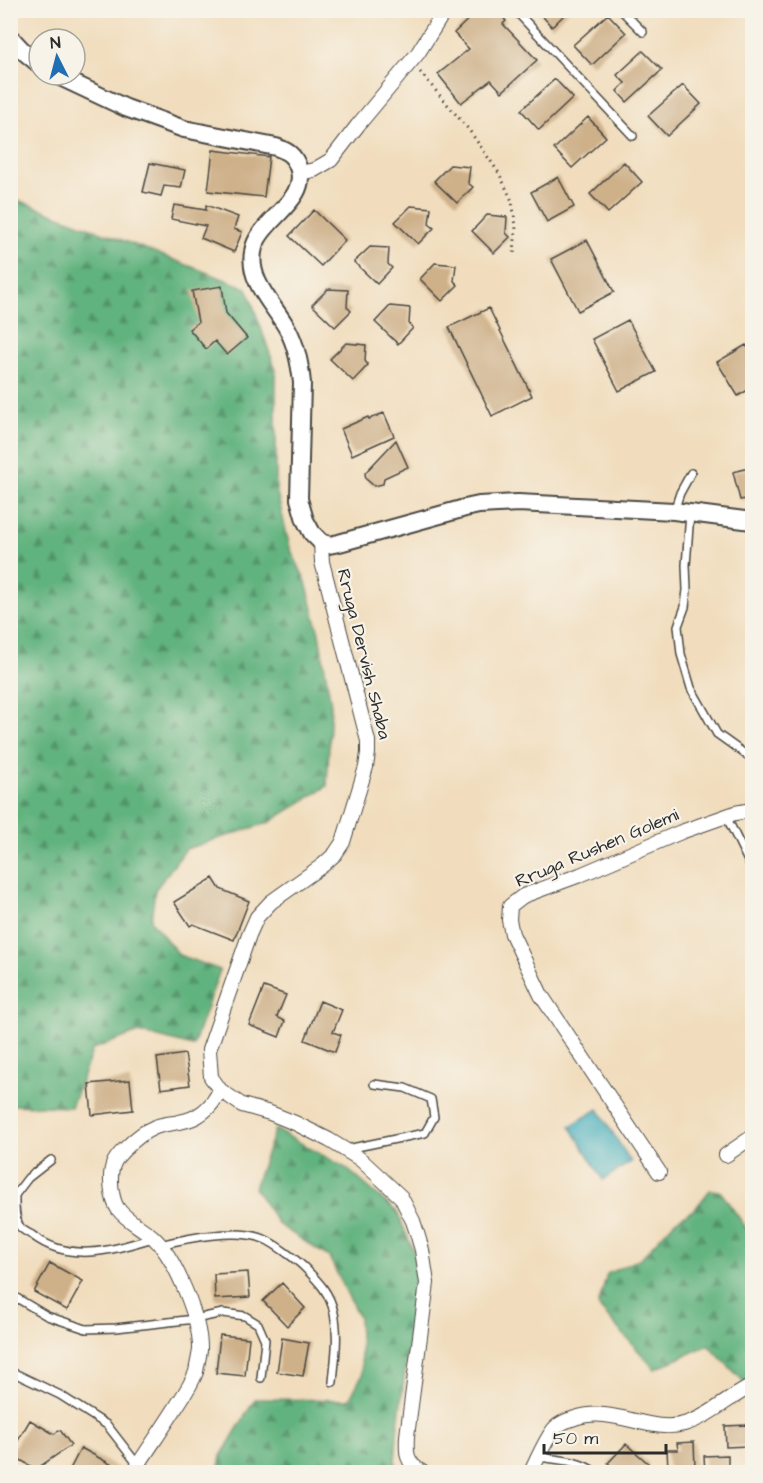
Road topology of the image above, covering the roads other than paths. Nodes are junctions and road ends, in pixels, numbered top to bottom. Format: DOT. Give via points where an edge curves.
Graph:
graph roads {
  1 [pos="445,10"];
  2 [pos="515,10"];
  3 [pos="621,10"];
  4 [pos="643,32"];
  5 [pos="10,37"];
  6 [pos="27,54"];
  7 [pos="80,87"];
  8 [pos="633,136"];
  9 [pos="300,173"];
  10 [pos="691,473"];
  11 [pos="682,513"];
  12 [pos="753,521"];
  13 [pos="321,542"];
  14 [pos="753,759"];
  15 [pos="753,810"];
  16 [pos="726,816"];
  17 [pos="753,869"];
  18 [pos="374,1084"];
  19 [pos="220,1090"];
  20 [pos="753,1137"];
  21 [pos="345,1150"];
  22 [pos="726,1155"];
  23 [pos="51,1160"];
  24 [pos="659,1172"];
  25 [pos="157,1241"];
  26 [pos="10,1294"];
  27 [pos="195,1318"];
  28 [pos="10,1371"];
  29 [pos="261,1378"];
  30 [pos="333,1382"];
  31 [pos="753,1386"];
  32 [pos="538,1457"];
  33 [pos="138,1469"];
  34 [pos="422,1473"];
  35 [pos="531,1473"];
  36 [pos="596,1473"];
  1 -- 9 [label="street" via="418,53 331,160"];
  2 -- 8 [label="lane"];
  3 -- 4 [label="lane"];
  5 -- 6 [label="street"];
  7 -- 9 [label="street" via="184,129 276,147 296,160"];
  9 -- 13 [label="street" via="296,193 255,240 252,254 256,280 296,348 302,383 300,499 305,520"];
  10 -- 11 [label="lane" via="680,494"];
  11 -- 12 [label="street, Rruga Dervish Shaba"];
  11 -- 13 [label="street, Rruga Dervish Shaba" via="518,503 479,505 339,543"];
  11 -- 14 [label="lane" via="686,607 678,626 681,654 691,688 717,734"];
  13 -- 19 [label="street, Rruga Dervish Shaba" via="322,562 368,741 366,766 343,842 335,854 257,916 209,1050 211,1077"];
  15 -- 16 [label="street, Rruga Rushen Golemi"];
  16 -- 17 [label="lane"];
  16 -- 24 [label="street, Rruga Rushen Golemi" via="523,896 510,906 512,934 541,995"];
  18 -- 21 [label="lane" via="405,1088 431,1099 434,1117 425,1133"];
  19 -- 21 [label="street" via="242,1104 295,1123"];
  19 -- 25 [label="street" via="214,1102 193,1118 167,1123 138,1136 113,1164 112,1195 117,1209"];
  20 -- 22 [label="street"];
  21 -- 34 [label="street" via="401,1197 422,1250 427,1283 406,1454"];
  23 -- 25 [label="lane" via="28,1178 15,1195 21,1227 43,1244 75,1253"];
  25 -- 27 [label="street" via="178,1273"];
  25 -- 30 [label="lane" via="236,1234 264,1239 297,1261 323,1286 334,1311 337,1332"];
  26 -- 27 [label="lane" via="48,1316 86,1329"];
  27 -- 29 [label="lane" via="223,1313 245,1316 258,1324 265,1340"];
  27 -- 33 [label="street" via="200,1349 195,1374"];
  28 -- 33 [label="lane" via="60,1395 107,1425"];
  31 -- 32 [label="street" via="683,1424 659,1425 585,1414 555,1427"];
  32 -- 35 [label="street"];
  32 -- 36 [label="lane" via="570,1461"];
}
